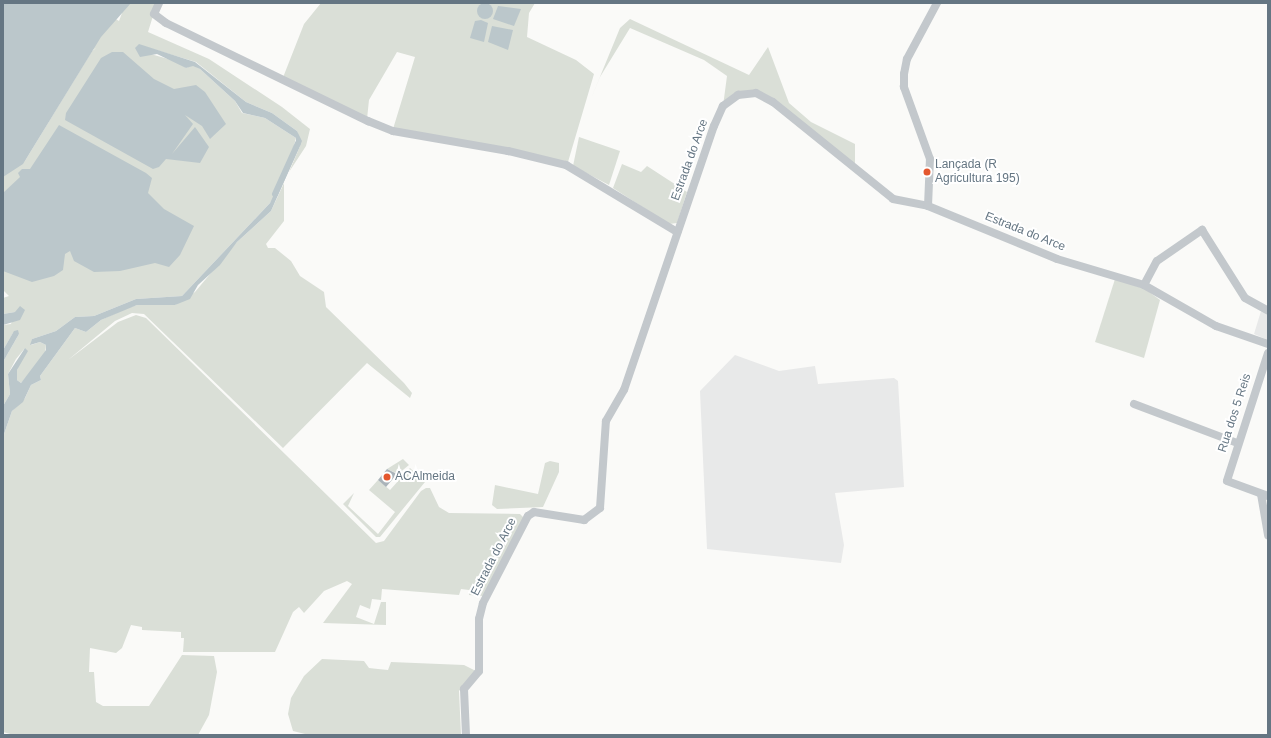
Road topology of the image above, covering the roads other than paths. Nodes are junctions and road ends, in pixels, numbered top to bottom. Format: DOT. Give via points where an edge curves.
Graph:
graph roads {
  1 [pos="159,3"];
  2 [pos="938,3"];
  3 [pos="928,206"];
  4 [pos="677,232"];
  5 [pos="1144,285"];
  6 [pos="1268,311"];
  7 [pos="1268,344"];
  8 [pos="1268,353"];
  9 [pos="1134,404"];
  10 [pos="1237,443"];
  11 [pos="1265,495"];
  12 [pos="1268,535"];
  13 [pos="466,735"];
  1 -- 4 [label="street" via="154,14 166,23 368,121 394,131 508,151 566,165"];
  2 -- 3 [label="street" via="907,59 904,74 904,87 930,159"];
  3 -- 4 [label="street, Estrada do Arce" via="893,199 879,190 774,102 756,93 738,95 722,106"];
  3 -- 5 [label="street, Estrada do Arce" via="1057,259"];
  4 -- 13 [label="street, Estrada do Arce" via="624,390 606,421 600,508 584,520 534,512 528,516 483,603 479,619 481,660 478,675 464,688"];
  5 -- 6 [label="street" via="1157,261 1202,230 1245,298"];
  5 -- 7 [label="street, Estrada do Arce" via="1216,326"];
  8 -- 10 [label="street, Rua dos 5 Reis"];
  9 -- 10 [label="street"];
  10 -- 11 [label="street, Rua dos 5 Reis" via="1227,481"];
  11 -- 12 [label="street"];
}
